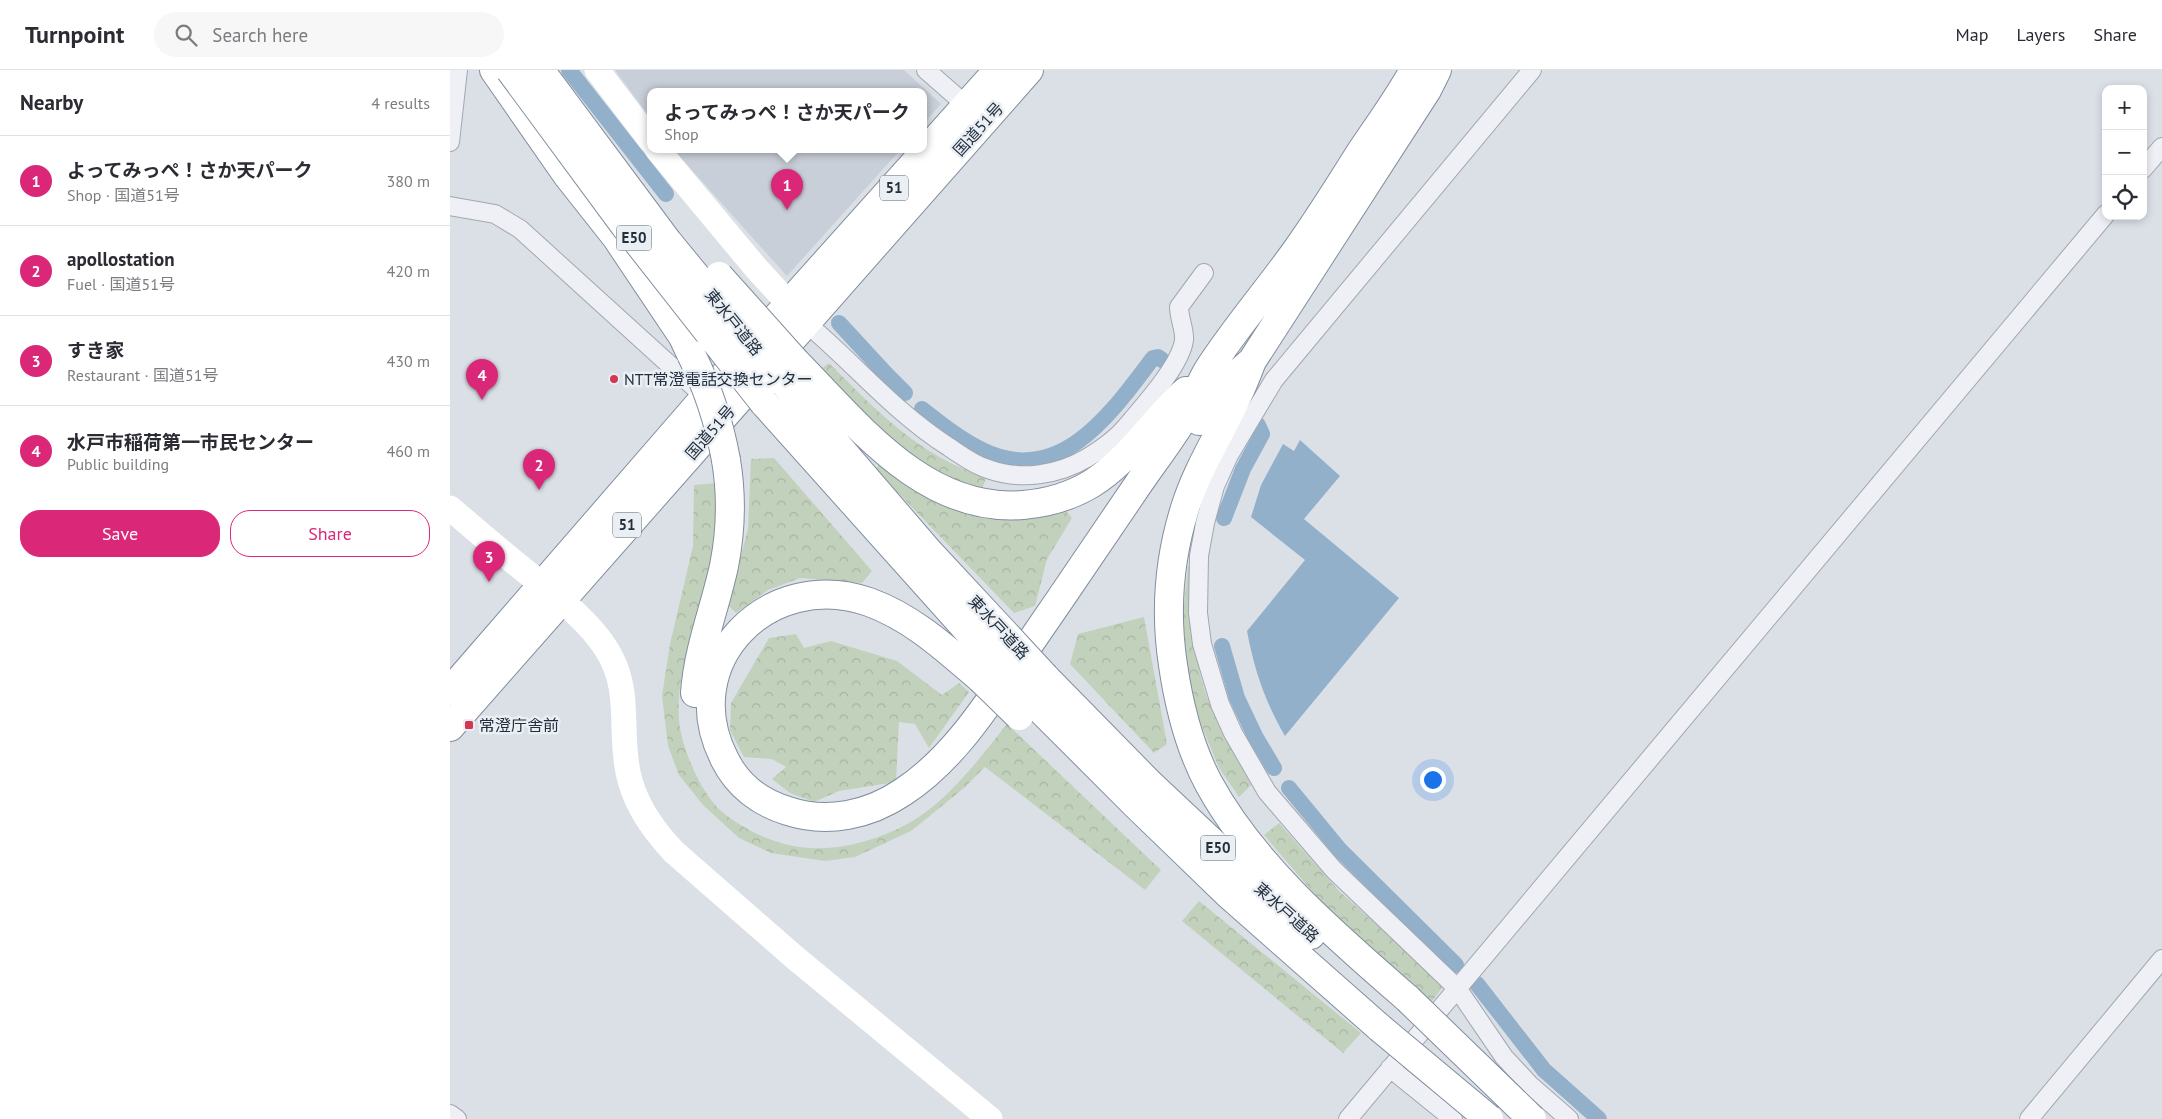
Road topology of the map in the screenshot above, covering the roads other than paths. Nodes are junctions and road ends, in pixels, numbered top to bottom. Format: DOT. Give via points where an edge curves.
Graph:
graph roads {
  1 [pos="458,70"];
  2 [pos="494,70"];
  3 [pos="510,70"];
  4 [pos="541,70"];
  5 [pos="597,70"];
  6 [pos="926,70"];
  7 [pos="998,70"];
  8 [pos="1029,70"];
  9 [pos="1414,70"];
  10 [pos="1437,70"];
  11 [pos="1532,70"];
  12 [pos="968,106"];
  13 [pos="647,136"];
  14 [pos="450,142"];
  15 [pos="2162,147"];
  16 [pos="660,153"];
  17 [pos="2147,164"];
  18 [pos="450,206"];
  19 [pos="2102,219"];
  20 [pos="1204,273"];
  21 [pos="798,313"];
  22 [pos="1252,361"];
  23 [pos="790,372"];
  24 [pos="1207,372"];
  25 [pos="705,397"];
  26 [pos="450,508"];
  27 [pos="552,593"];
  28 [pos="987,670"];
  29 [pos="450,691"];
  30 [pos="450,727"];
  31 [pos="2162,958"];
  32 [pos="1457,988"];
  33 [pos="1396,1012"];
  34 [pos="1390,1068"];
  35 [pos="450,1114"];
  36 [pos="457,1119"];
  37 [pos="990,1119"];
  38 [pos="1348,1119"];
  39 [pos="1453,1119"];
  40 [pos="1489,1119"];
  41 [pos="1530,1119"];
  42 [pos="1569,1119"];
  43 [pos="2029,1119"];
  1 -- 14 [label="street"];
  2 -- 22 [label="highway, bridge" via="567,175 616,237 683,337 712,401 726,460 729,538 696,673 694,722 715,776 737,801 764,820 797,832 844,832 870,825 925,797 954,767 994,716 1220,389"];
  3 -- 28 [label="highway, 東水戸道路 / E50, bridge" via="625,226 764,403"];
  4 -- 23 [label="highway, bridge" via="677,230"];
  5 -- 13 [label="street"];
  6 -- 12 [label="street"];
  7 -- 12 [label="highway, 国道51号 / 51"];
  8 -- 21 [label="highway, 国道51号 / 51"];
  9 -- 24 [label="highway" via="1300,245"];
  10 -- 22 [label="highway" via="1428,90"];
  11 -- 32 [label="street" via="1274,380 1229,454 1215,486 1199,556 1198,613 1202,644 1212,679 1233,733 1267,792 1334,870"];
  12 -- 21 [label="highway, 国道51号 / 51"];
  15 -- 17 [label="street"];
  16 -- 21 [label="street"];
  18 -- 25 [label="street" via="495,214 520,229"];
  19 -- 32 [label="street"];
  20 -- 21 [label="street" via="1179,307 1184,338 1180,355 1146,403 1122,432 1097,452 1073,466 1052,473 1004,473 967,459 924,431"];
  21 -- 25 [label="highway, 国道51号 / 51"];
  21 -- 27 [label="highway, 国道51号 / 51"];
  22 -- 33 [label="highway" via="1236,400 1199,470 1176,545 1168,618 1182,716 1208,783 1252,848 1309,908"];
  23 -- 24 [label="highway" via="890,456 925,481 958,497 1010,506 1042,503 1091,484 1133,449 1173,402"];
  23 -- 33 [label="highway, 東水戸道路 / E50, bridge" via="929,552 1045,677 1150,784"];
  24 -- 28 [label="highway" via="1188,411 986,705 934,767 903,792 874,808 840,818 803,816 769,805 750,792 730,770 715,740 710,720 712,683 729,644 758,615 790,599 808,595 847,596 888,610"];
  25 -- 27 [label="highway, 国道51号 / 51"];
  26 -- 27 [label="street"];
  27 -- 29 [label="highway, 国道51号 / 51"];
  27 -- 30 [label="highway, 国道51号 / 51"];
  27 -- 37 [label="street" via="590,627 608,650 620,680 625,709 628,772 644,815 657,835 793,956"];
  28 -- 33 [label="highway, 東水戸道路 / E50, bridge" via="1128,816 1223,901"];
  31 -- 43 [label="street"];
  32 -- 34 [label="street"];
  32 -- 42 [label="street" via="1504,1057 1530,1086"];
  33 -- 40 [label="highway, 東水戸道路 / E50, bridge"];
  33 -- 41 [label="highway, bridge"];
  34 -- 38 [label="street"];
  34 -- 39 [label="street"];
  35 -- 36 [label="street"];
}
